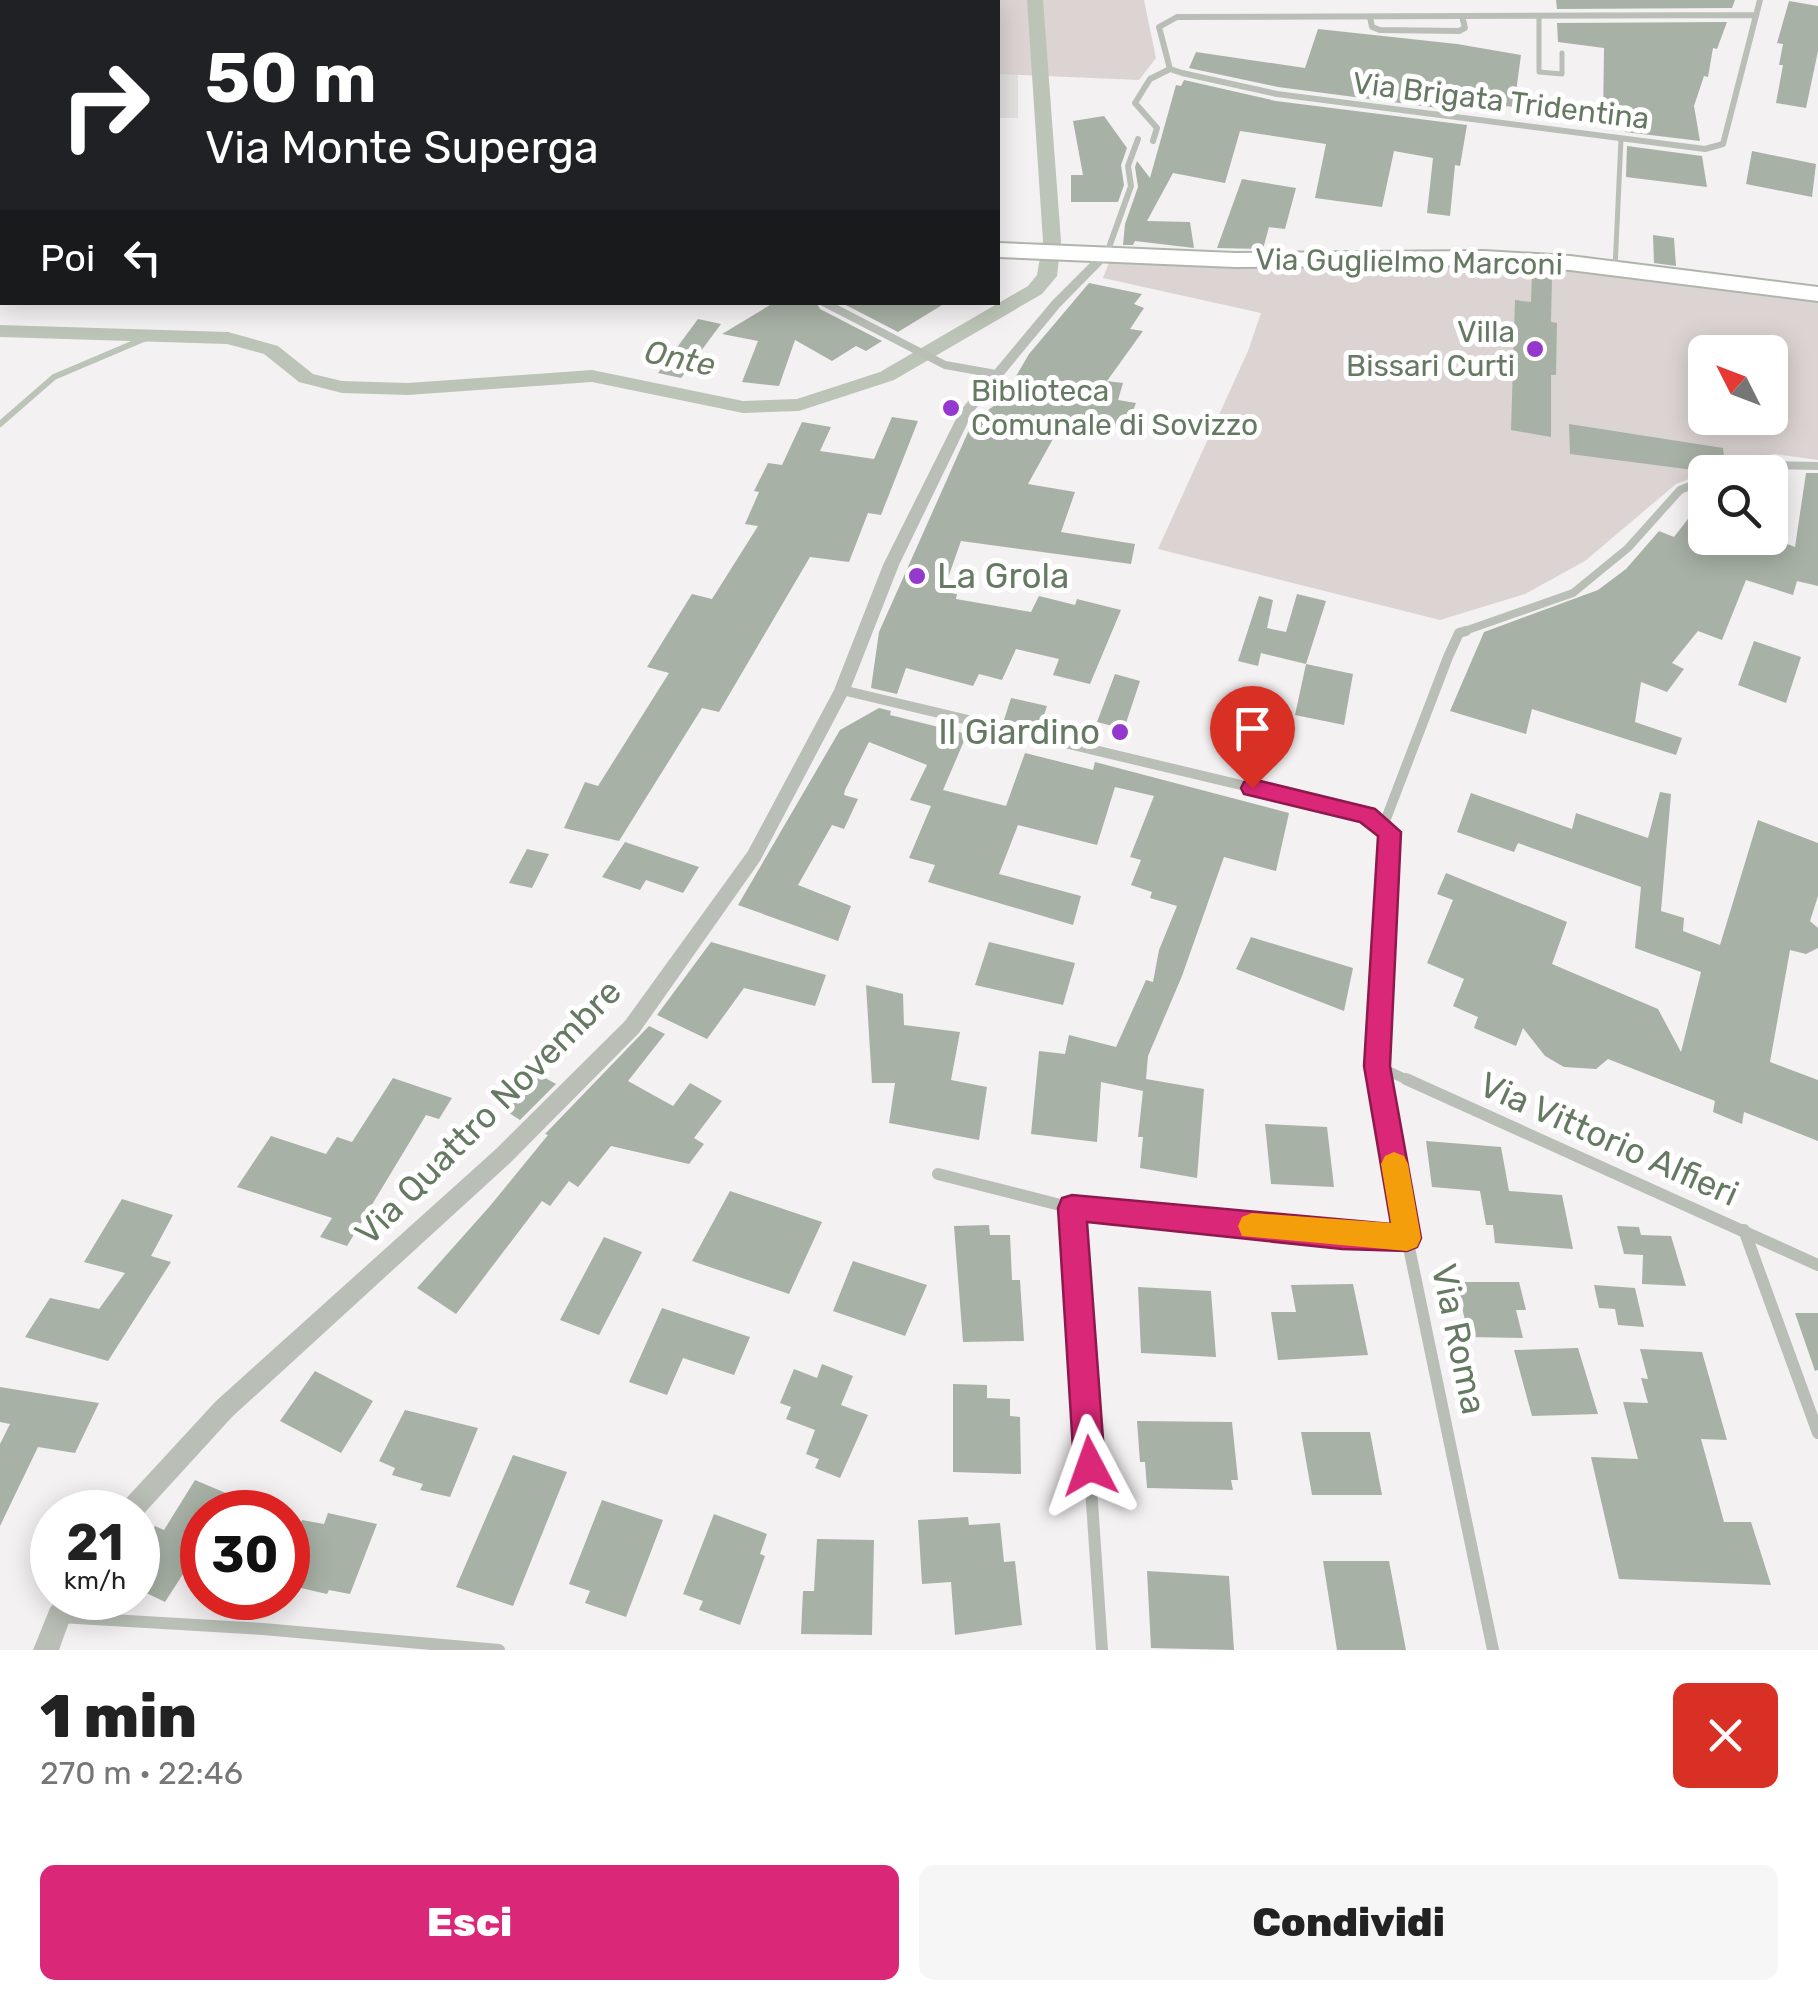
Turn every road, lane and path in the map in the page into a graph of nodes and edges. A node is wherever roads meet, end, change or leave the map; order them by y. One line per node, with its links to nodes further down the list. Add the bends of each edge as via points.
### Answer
1 (1760, 0): 2 (street)
2 (1756, 15): 4 (street); 9 (street, Via Brigata Tridentina, via 1724,144 1706,150)
3 (1462, 16): 4 (street); 5 (street); 5 (street, via 1460,30 1380,30)
4 (1539, 16): 6 (lane, via 1540,72 1562,74)
5 (1370, 17): 7 (street, via 1178,18 1161,24)
6 (1562, 53)
7 (1170, 68): 9 (street, Via Brigata Tridentina, via 1277,94); 10 (street, via 1150,79 1135,103 1157,128)
8 (1138, 139): 10 (street); 12 (street, via 1128,166 1131,186)
9 (1621, 139): 13 (street)
10 (1153, 141)
11 (1000, 250): 12 (main road, Via Guglielmo Marconi)
12 (1107, 254): 13 (main road, Via Guglielmo Marconi, via 1484,258); 16 (street, Via Quattro Novembre)
13 (1615, 269): 14 (main road, Via Guglielmo Marconi)
14 (1818, 294)
15 (829, 305): 16 (street, via 946,365)
16 (996, 374): 20 (street, Via Quattro Novembre, via 966,411 943,456)
17 (1788, 465): 18 (street)
18 (1818, 466)
19 (1688, 487): 21 (street, Via Roma, via 1572,593 1459,633 1435,680)
20 (842, 690): 21 (street); 29 (street, Via Quattro Novembre, via 754,856 632,1027 504,1156 224,1410)
21 (1384, 824): 22 (street, Via Roma, via 1392,841)
22 (1377, 1066): 25 (street, Via Vittorio Alfieri); 26 (street, Via Roma)
23 (938, 1174): 24 (street)
24 (1072, 1208): 26 (street); 34 (street)
25 (1744, 1230): 27 (street, Via Vittorio Alfieri); 28 (street)
26 (1407, 1238): 35 (street, Via Roma)
27 (1818, 1265)
28 (1818, 1433)
29 (149, 1490)
30 (160, 1618): 33 (street)
31 (59, 1620): 32 (street)
32 (46, 1650)
33 (499, 1650)
34 (1102, 1650)
35 (1493, 1650)

